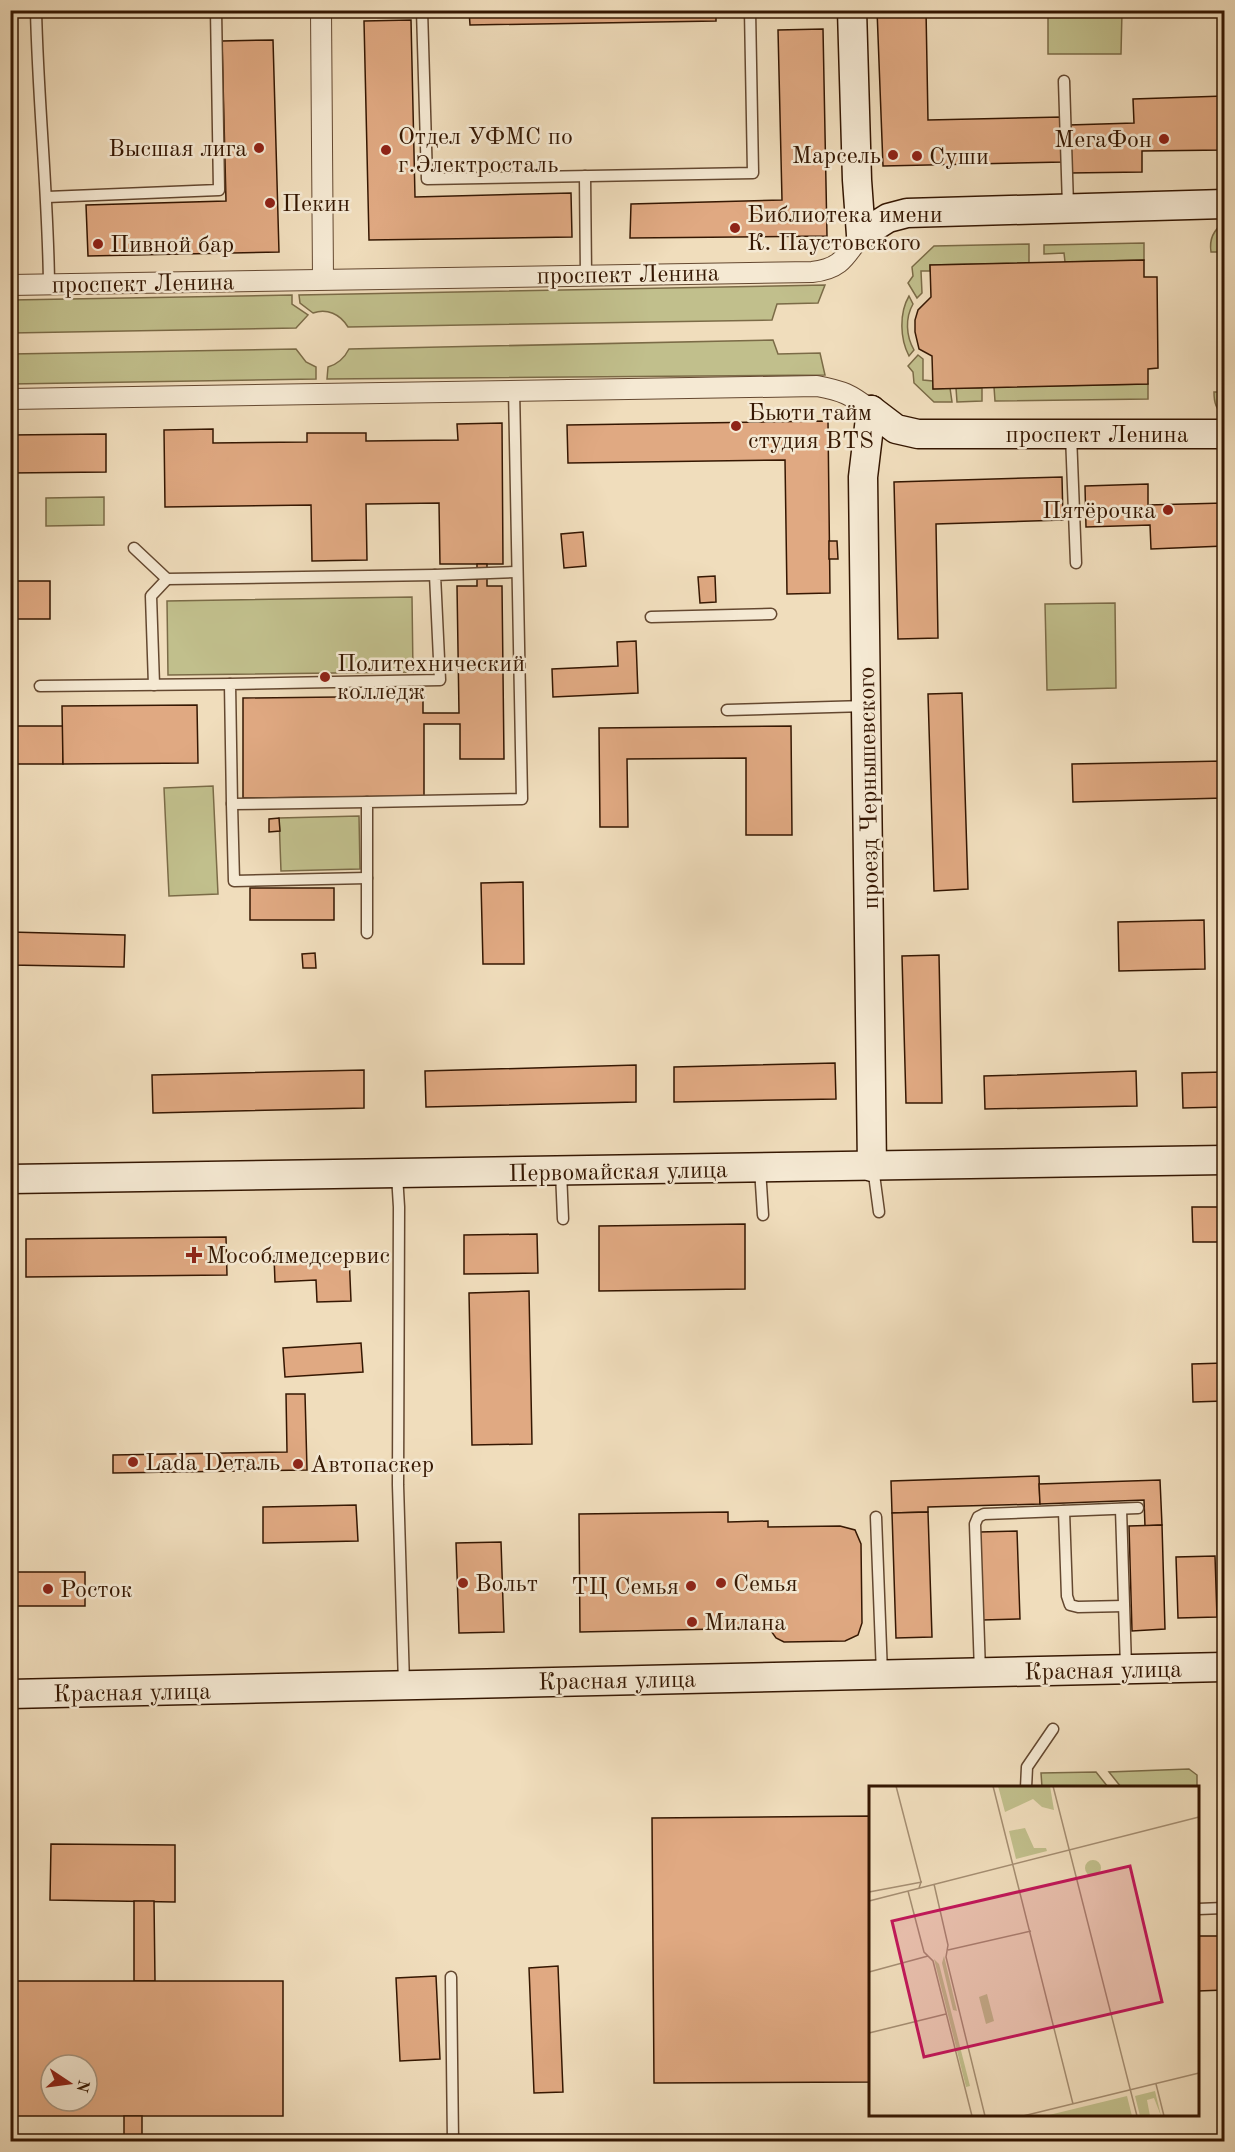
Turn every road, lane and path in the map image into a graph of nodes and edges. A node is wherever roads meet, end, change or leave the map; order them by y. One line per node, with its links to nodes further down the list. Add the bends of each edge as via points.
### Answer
1 (36, 10): 9 (lane)
2 (216, 10): 9 (lane, via 219,190)
3 (321, 10): 14 (street)
4 (422, 10): 8 (lane, via 427,179)
5 (750, 10): 8 (lane, via 753,173)
6 (852, 10): 12 (street)
7 (1064, 81): 11 (lane)
8 (585, 176): 13 (lane)
9 (47, 197): 15 (lane)
10 (1224, 204): 11 (street, проспект Ленина)
11 (1068, 207): 12 (street, проспект Ленина, via 907,213 888,218)
12 (861, 235): 13 (street, проспект Ленина, via 841,262 829,270)
13 (586, 275): 14 (street, проспект Ленина)
14 (323, 279): 15 (street, проспект Ленина)
15 (49, 284): 16 (street, проспект Ленина)
16 (10, 285)
17 (514, 389): 18 (street, проспект Ленина); 19 (street, проспект Ленина, via 817,386 842,390); 24 (lane)
18 (10, 399)
19 (871, 410): 20 (street, проспект Ленина, via 896,429 918,434); 32 (street, проезд Чернышевского, via 862,477)
20 (1071, 434): 21 (street, проспект Ленина); 23 (lane)
21 (1224, 434)
22 (134, 548): 26 (lane)
23 (1076, 564)
24 (517, 572): 25 (lane); 34 (lane, via 522,799)
25 (435, 575): 26 (lane); 29 (lane, via 440,680)
26 (168, 579): 30 (lane, via 151,596)
27 (771, 614): 28 (lane)
28 (651, 617)
29 (230, 684): 30 (lane); 35 (lane)
30 (154, 685): 31 (lane)
31 (40, 686)
32 (867, 706): 33 (lane); 39 (street, проезд Чернышевского)
33 (727, 710)
34 (367, 802): 35 (lane); 36 (lane)
35 (232, 804): 36 (lane, via 234,881)
36 (367, 878): 37 (lane)
37 (367, 933)
38 (1224, 1160): 39 (street, Первомайская улица)
39 (872, 1167): 40 (street, Первомайская улица); 44 (lane)
40 (760, 1169): 41 (street, Первомайская улица); 45 (lane)
41 (561, 1172): 42 (street, Первомайская улица); 46 (lane)
42 (397, 1175): 43 (street, Первомайская улица); 56 (lane, via 398,1485)
43 (10, 1179)
44 (879, 1212)
45 (762, 1215)
46 (563, 1219)
47 (1138, 1508): 48 (lane)
48 (1121, 1509): 49 (lane); 51 (lane)
49 (1064, 1511): 51 (lane, via 1066,1596 1070,1605); 54 (lane, via 978,1517 975,1524)
50 (876, 1517): 55 (lane)
51 (1124, 1606): 53 (lane)
52 (1224, 1667): 53 (street, Красная улица)
53 (1126, 1669): 54 (street, Красная улица)
54 (980, 1672): 55 (street, Красная улица)
55 (882, 1674): 56 (street, Красная улица)
56 (404, 1685): 57 (street, Красная улица)
57 (10, 1694)
58 (1053, 1729): 59 (lane, via 1026,1767)
59 (1026, 1786)
60 (1224, 1908): 61 (lane)
61 (1199, 1909)
62 (451, 1977): 63 (lane)
63 (453, 2142)

